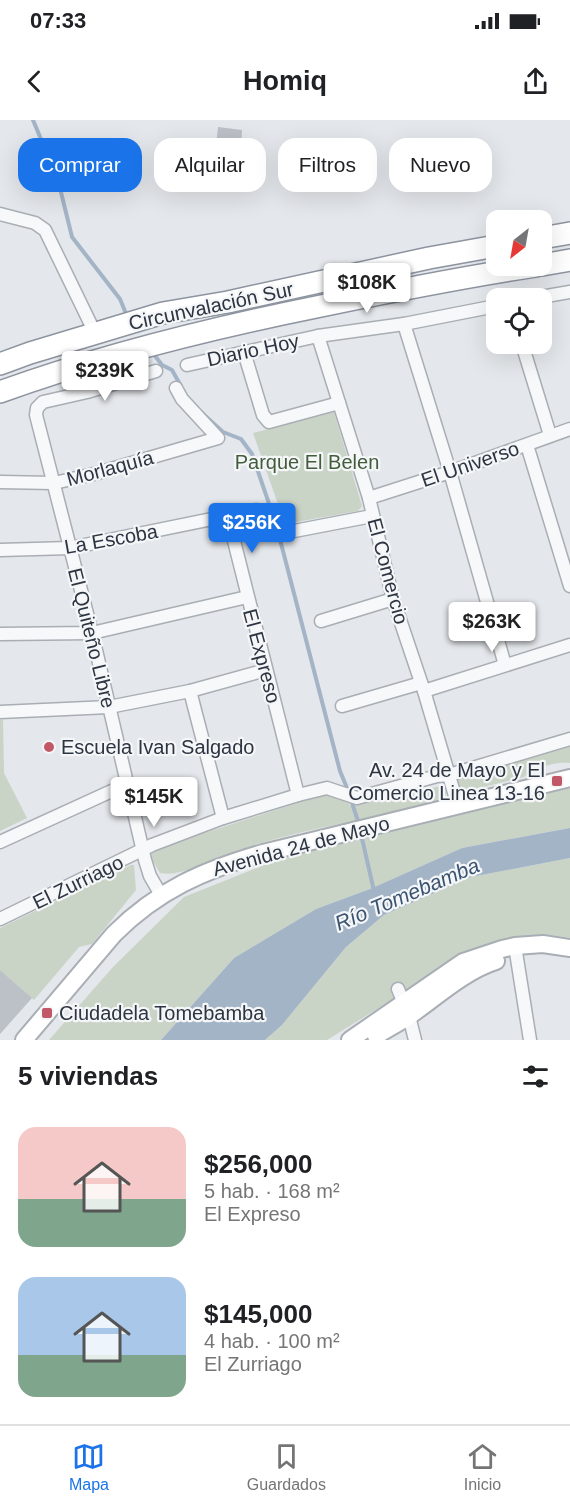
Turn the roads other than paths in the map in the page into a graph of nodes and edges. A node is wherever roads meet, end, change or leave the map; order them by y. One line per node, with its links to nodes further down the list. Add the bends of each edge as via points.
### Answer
1 (0, 213): 12 (street, via 35,223 45,230)
2 (570, 233): 3 (highway)
3 (552, 236)
4 (486, 248): 12 (highway, Circunvalación Sur, via 164,313)
5 (570, 260): 6 (highway)
6 (552, 263)
7 (486, 274): 19 (highway, Circunvalación Sur, via 213,328)
8 (570, 292): 9 (street)
9 (552, 295)
10 (486, 308): 11 (street, Diario Hoy)
11 (404, 324): 13 (street, Diario Hoy); 27 (street)
12 (95, 333): 16 (highway, Circunvalación Sur)
13 (318, 336): 14 (street, Diario Hoy); 23 (street, El Comercio)
14 (244, 352): 17 (street, Diario Hoy); 23 (street, via 262,416 269,422)
15 (525, 354): 25 (street)
16 (0, 364)
17 (187, 365)
18 (156, 371): 22 (street)
19 (38, 378): 21 (highway, Circunvalación Sur); 22 (street)
20 (176, 388): 29 (street, Morlaquía, via 218,438)
21 (0, 392)
22 (44, 402): 29 (street, El Quiteño Libre, via 36,415)
23 (339, 403): 30 (street, El Comercio)
24 (570, 429): 25 (street, El Universo)
25 (550, 435): 26 (street, El Universo)
26 (527, 445): 27 (street, El Universo); 37 (street)
27 (450, 472): 30 (street, El Universo); 44 (street)
28 (0, 482): 29 (street, Morlaquía)
29 (54, 483): 35 (street, El Quiteño Libre)
30 (369, 498): 32 (street, El Comercio)
31 (256, 510): 33 (street, La Escoba)
32 (372, 516): 34 (street); 39 (street, El Comercio)
33 (228, 517): 35 (street, La Escoba); 38 (street, El Expreso)
34 (289, 532)
35 (70, 548): 36 (street, La Escoba); 41 (street, El Quiteño Libre)
36 (0, 550)
37 (570, 586)
38 (247, 597): 41 (street); 45 (street, El Expreso)
39 (393, 599): 40 (street); 46 (street, El Comercio)
40 (321, 621)
41 (92, 633): 42 (street); 49 (street, El Quiteño Libre)
42 (0, 634)
43 (570, 645): 44 (street)
44 (505, 665): 46 (street)
45 (266, 670): 47 (street); 55 (street, El Expreso)
46 (423, 687): 48 (street); 52 (street, El Comercio)
47 (190, 691): 49 (street); 57 (street)
48 (342, 706)
49 (109, 707): 50 (street); 54 (street, El Quiteño Libre)
50 (0, 712)
51 (570, 740): 52 (street)
52 (448, 776): 55 (street, El Zurriago, via 357,798 327,788); 56 (street, El Comercio)
53 (570, 778): 56 (main road, Avenida 24 de Mayo)
54 (127, 784): 58 (street); 59 (street, El Quiteño Libre)
55 (298, 795): 57 (street, El Zurriago)
56 (458, 806): 60 (main road, Avenida 24 de Mayo, via 263,853 214,868)
57 (224, 818): 59 (street, El Zurriago)
58 (0, 842)
59 (142, 850): 60 (street, El Quiteño Libre); 61 (street, El Zurriago)
60 (161, 895): 66 (main road, Avenida 24 de Mayo, via 114,934)
61 (0, 919)
62 (570, 948): 63 (main road, via 543,944)
63 (516, 952): 64 (main road); 65 (main road); 70 (street)
64 (570, 958)
65 (404, 1003): 67 (main road); 68 (main road); 69 (street)
66 (24, 1040)
67 (350, 1040)
68 (370, 1040)
69 (415, 1040)
70 (530, 1040)

